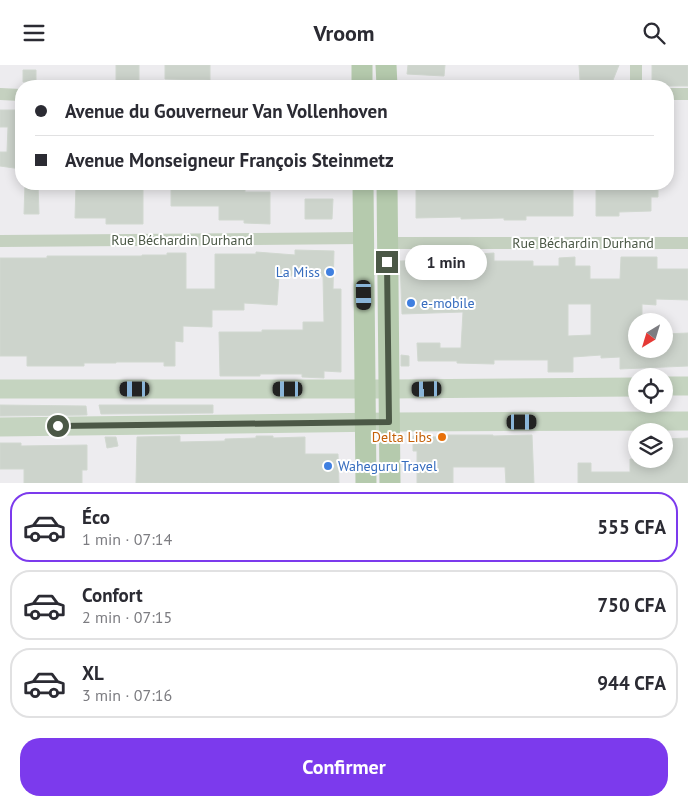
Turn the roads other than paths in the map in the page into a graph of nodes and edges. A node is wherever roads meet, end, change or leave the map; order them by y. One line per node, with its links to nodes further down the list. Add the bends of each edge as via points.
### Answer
1 (362, 65): 4 (main road)
2 (386, 65): 5 (main road)
3 (636, 65): 6 (street)
4 (362, 80)
5 (387, 80)
6 (636, 80)
7 (0, 94): 10 (street)
8 (674, 94): 9 (street)
9 (688, 94)
10 (15, 95)
11 (364, 190): 13 (main road)
12 (387, 190): 15 (main road)
13 (364, 239): 14 (street, Rue Béchardin Durhand); 21 (main road)
14 (0, 241)
15 (387, 243): 16 (street, Rue Béchardin Durhand); 22 (main road)
16 (688, 243)
17 (673, 386): 18 (main road)
18 (688, 386)
19 (628, 387): 22 (main road)
20 (0, 389): 21 (main road)
21 (366, 389): 22 (main road); 25 (main road)
22 (389, 389): 24 (main road)
23 (688, 421): 24 (main road)
24 (389, 422): 25 (main road); 28 (main road)
25 (366, 423): 26 (main road); 27 (main road)
26 (0, 427)
27 (366, 483)
28 (390, 483)

